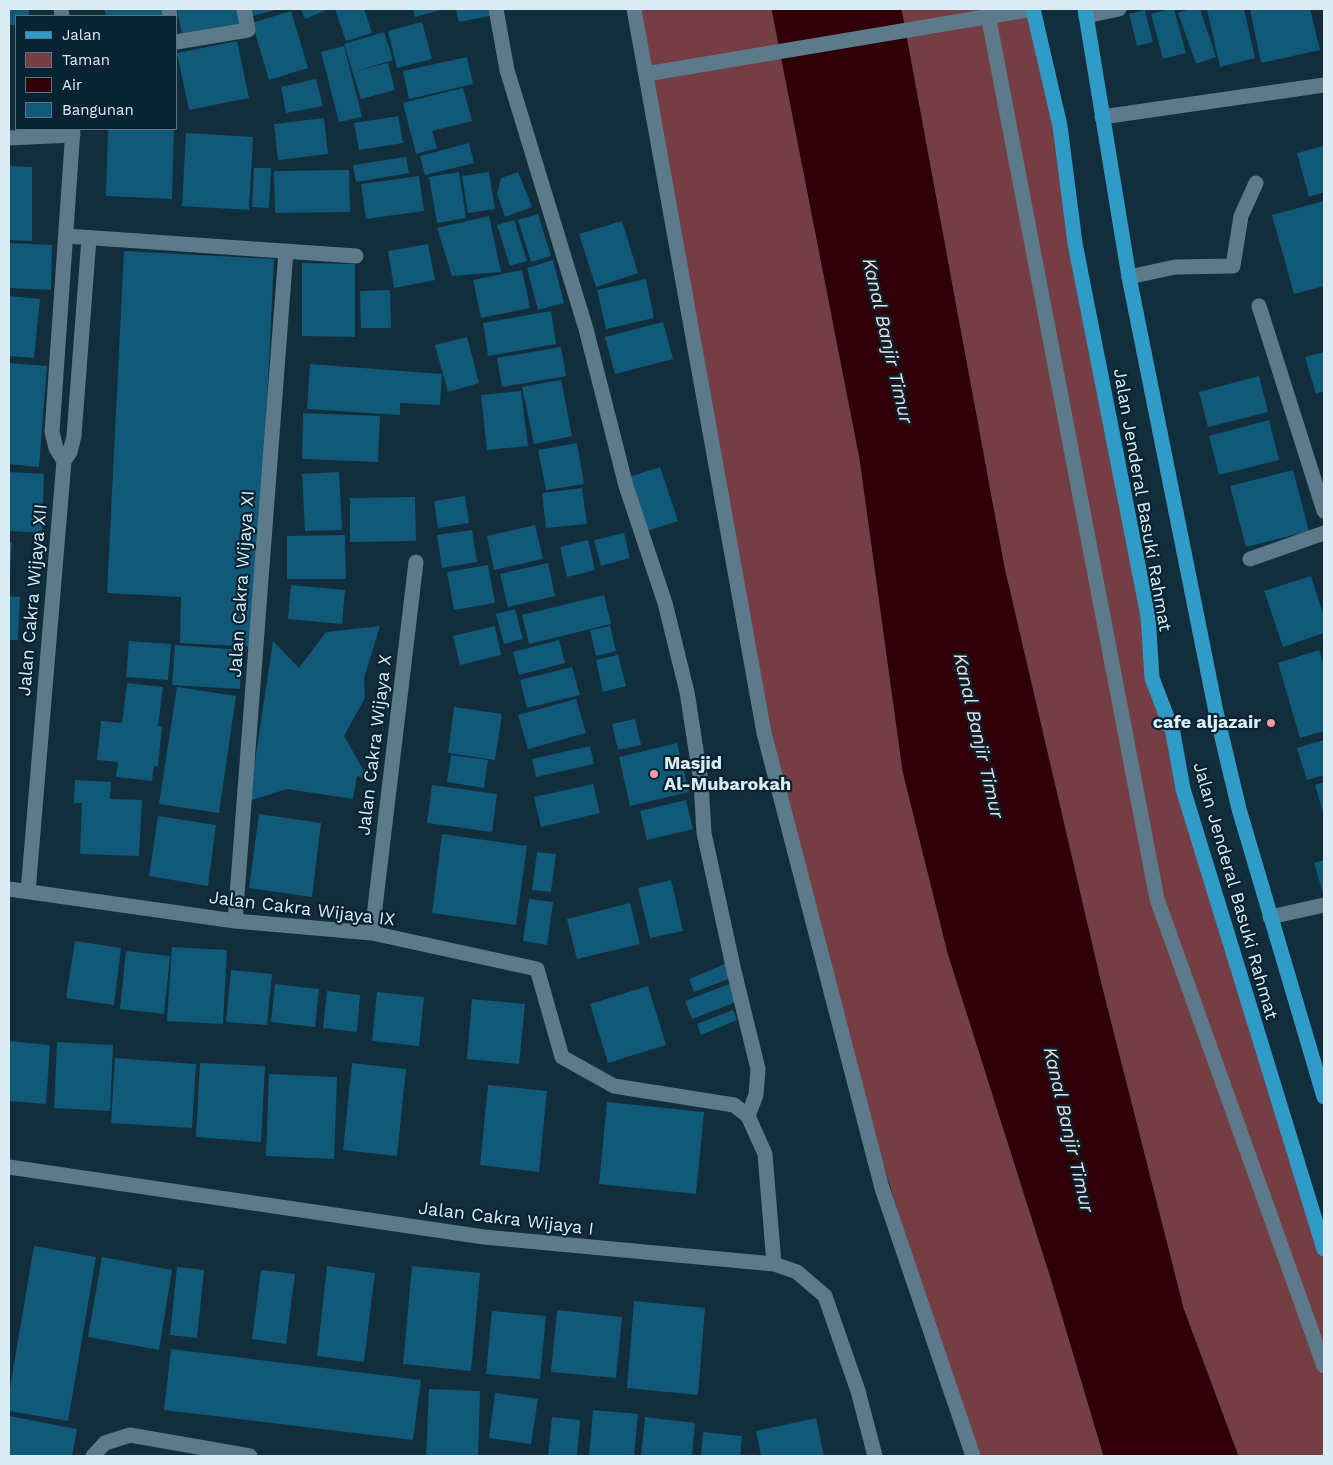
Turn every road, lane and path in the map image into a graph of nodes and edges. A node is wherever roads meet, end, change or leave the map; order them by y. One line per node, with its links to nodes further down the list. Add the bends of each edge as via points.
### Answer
1 (244, 9): 8 (street, via 248,30)
2 (496, 9): 33 (street, via 507,70 586,328 626,486 664,603 687,692 701,782 704,833 758,1069 756,1095)
3 (634, 9): 9 (street)
4 (1033, 9): 7 (street); 35 (main road, Jalan Jenderal Basuki Rahmat, via 1060,126 1075,243 1148,616 1152,678 1173,733 1183,789)
5 (1119, 9): 6 (street)
6 (1086, 12): 11 (main road, Jalan Jenderal Basuki Rahmat)
7 (988, 13): 9 (street); 37 (street, via 1157,899)
8 (178, 42)
9 (646, 74): 41 (street, via 764,733 882,1188)
10 (1324, 85): 11 (street)
11 (1102, 117): 19 (main road, Jalan Jenderal Basuki Rahmat)
12 (74, 132): 13 (street); 15 (street, Jalan Cakra Wijaya XII)
13 (9, 138)
14 (1256, 182): 19 (street, via 1241,216 1233,266 1175,267)
15 (66, 236): 16 (street); 21 (street, Jalan Cakra Wijaya XII, via 52,432)
16 (89, 238): 17 (street); 21 (street, Jalan Cakra Wijaya XII, via 74,436)
17 (286, 250): 18 (street); 30 (street, Jalan Cakra Wijaya XI)
18 (356, 256)
19 (1129, 277): 29 (main road, Jalan Jenderal Basuki Rahmat, via 1216,712)
20 (1259, 306): 22 (street)
21 (64, 461): 27 (street, Jalan Cakra Wijaya XII)
22 (1324, 511)
23 (1324, 533): 24 (street)
24 (1250, 559)
25 (416, 562): 31 (street, Jalan Cakra Wijaya X)
26 (9, 889): 27 (street, Jalan Cakra Wijaya IX)
27 (28, 892): 30 (street, Jalan Cakra Wijaya IX)
28 (1324, 905): 29 (street)
29 (1270, 917): 32 (main road, Jalan Jenderal Basuki Rahmat)
30 (235, 920): 31 (street, Jalan Cakra Wijaya IX)
31 (372, 932): 33 (street, Jalan Cakra Wijaya IX, via 537,969 562,1057 614,1086 734,1105)
32 (1324, 1097)
33 (748, 1116): 36 (street, via 764,1154)
34 (9, 1167): 36 (street, Jalan Cakra Wijaya I, via 484,1237)
35 (1324, 1249)
36 (774, 1264): 40 (street, Jalan Cakra Wijaya I, via 797,1272 825,1296 858,1391)
37 (1324, 1366)
38 (93, 1456): 39 (street, via 105,1443 130,1435)
39 (250, 1456)
40 (875, 1456)
41 (973, 1456)

